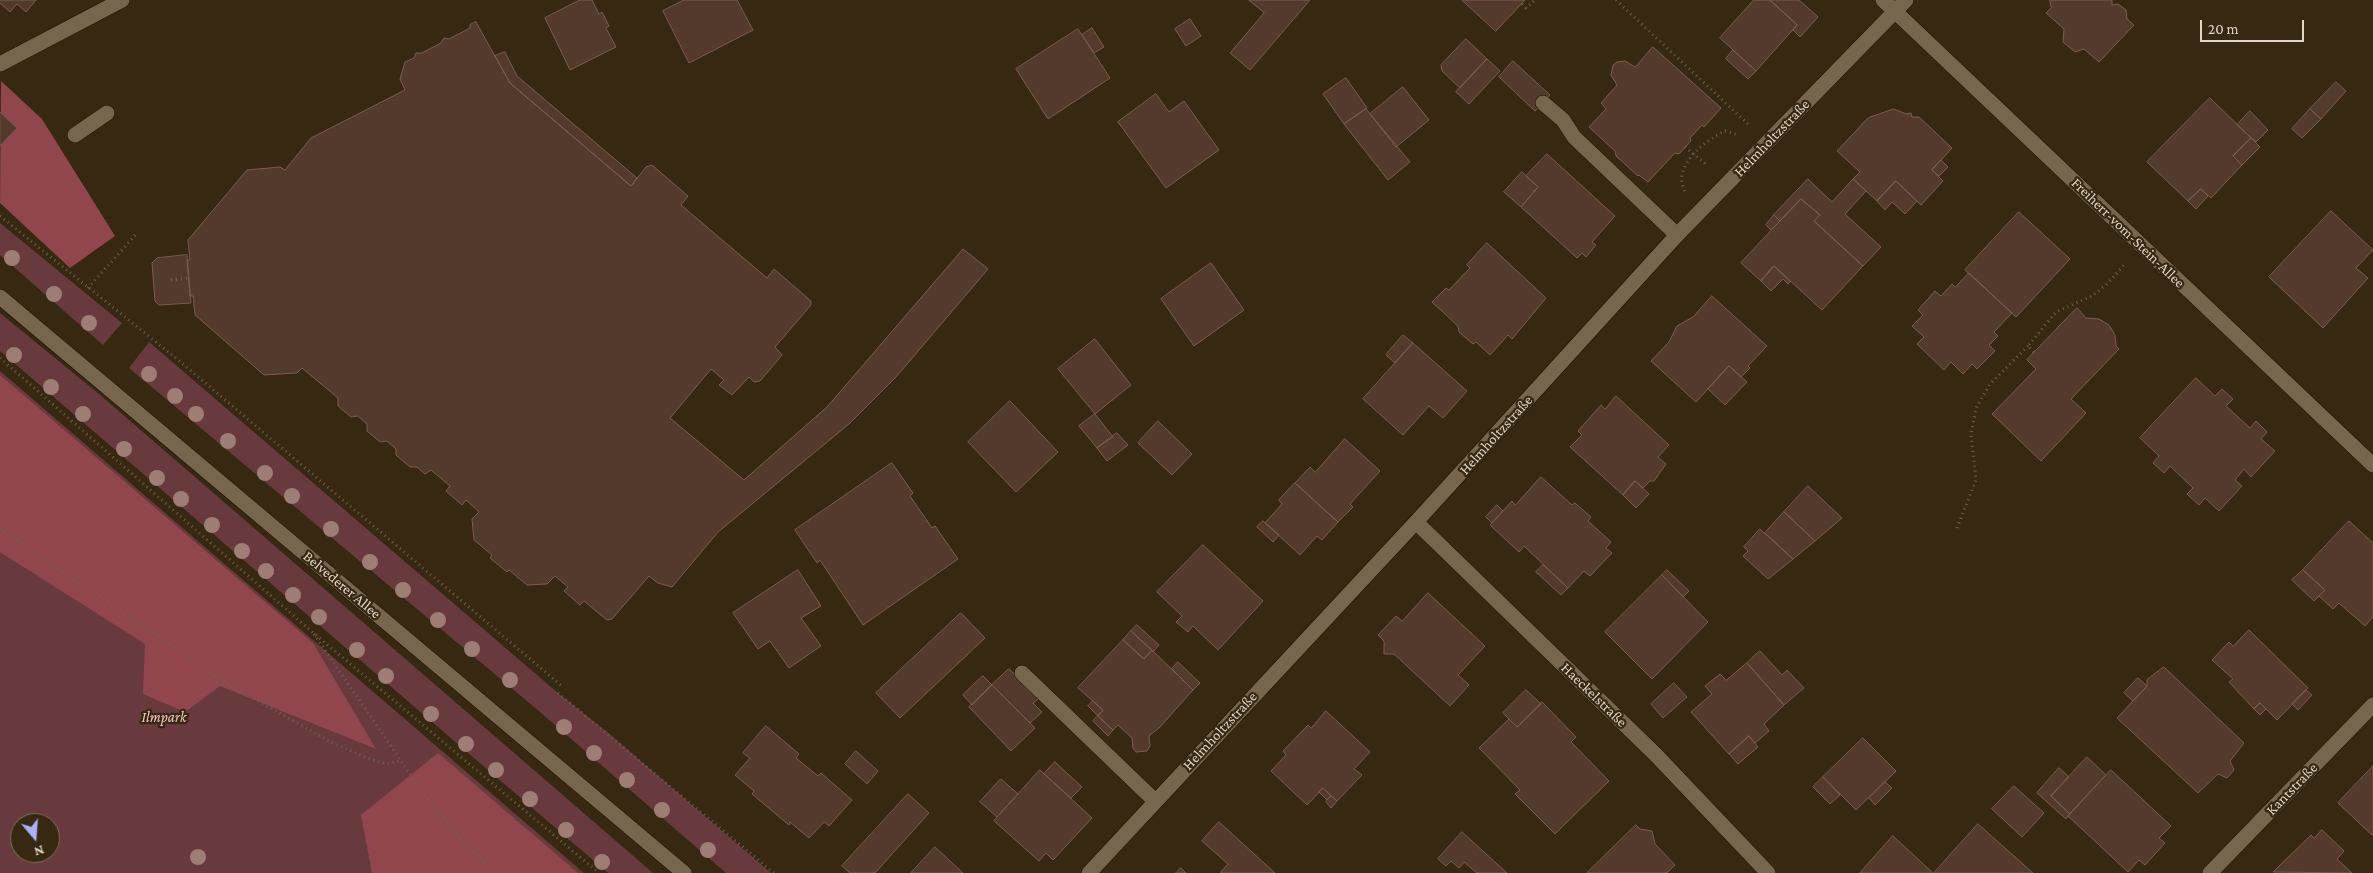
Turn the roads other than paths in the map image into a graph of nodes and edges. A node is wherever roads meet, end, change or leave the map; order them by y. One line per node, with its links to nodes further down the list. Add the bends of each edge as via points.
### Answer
1 (122, 0): 5 (street)
2 (1883, 0): 4 (street, Freiherr-vom-Stein-Allee)
3 (1906, 0): 4 (street, Helmholtzstraße)
4 (1895, 11): 9 (street, Helmholtzstraße); 11 (street, Freiherr-vom-Stein-Allee)
5 (0, 64)
6 (1543, 103): 9 (street)
7 (107, 113): 8 (street)
8 (75, 135)
9 (1677, 235): 12 (street, Helmholtzstraße)
10 (0, 297): 16 (street, Belvederer Allee)
11 (2373, 465)
12 (1416, 522): 15 (street, Helmholtzstraße); 18 (street, Haeckelstraße, via 1656,755)
13 (1022, 673): 15 (street)
14 (2373, 705): 19 (street, Kantstraße)
15 (1155, 801): 17 (street, Helmholtzstraße)
16 (684, 873)
17 (1089, 873)
18 (1768, 873)
19 (2210, 873)

